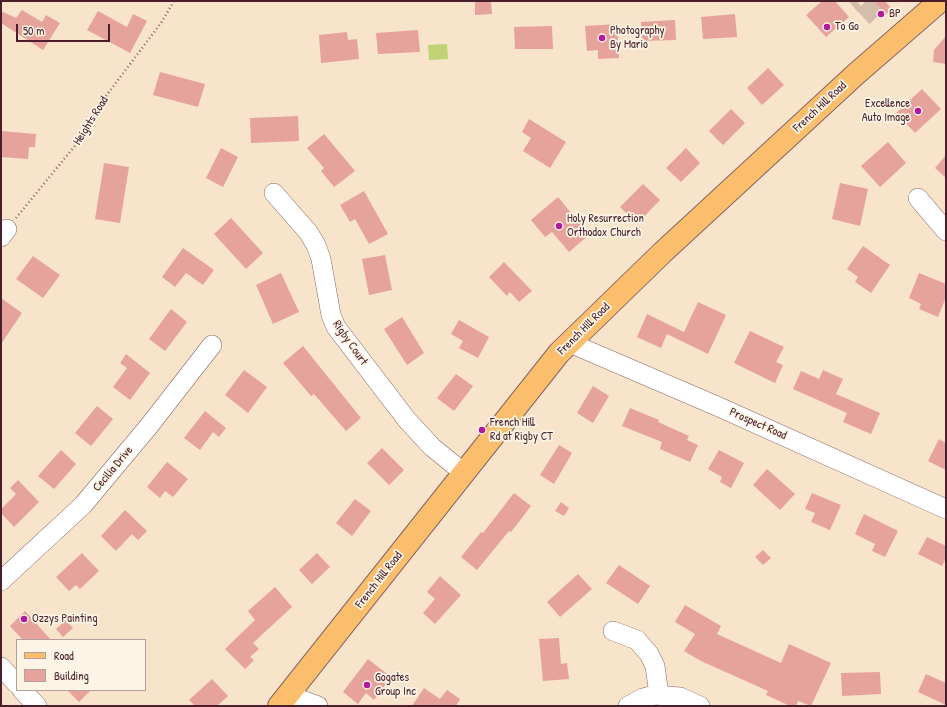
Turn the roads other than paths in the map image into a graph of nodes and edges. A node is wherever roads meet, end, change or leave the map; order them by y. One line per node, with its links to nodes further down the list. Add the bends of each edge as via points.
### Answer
1 (940, 1): 5 (main road, French Hill Road, via 856,74 674,241)
2 (274, 193): 7 (street, Rigby Court, via 316,245 331,315 336,327 407,420 432,447)
3 (918, 198): 4 (street)
4 (946, 231)
5 (570, 343): 7 (main road, French Hill Road); 8 (street, Prospect Road)
6 (212, 345): 9 (street, Cecilia Drive, via 149,426 83,504)
7 (464, 473): 15 (main road, French Hill Road)
8 (946, 509)
9 (1, 581)
10 (613, 631): 14 (street, via 637,640 649,654 655,666)
11 (1, 667): 12 (street)
12 (16, 683)
13 (23, 691): 16 (street)
14 (659, 695): 18 (street, via 643,698); 19 (street, via 680,697)
15 (284, 700): 17 (street)
16 (36, 706)
17 (318, 706)
18 (628, 706)
19 (700, 706)

